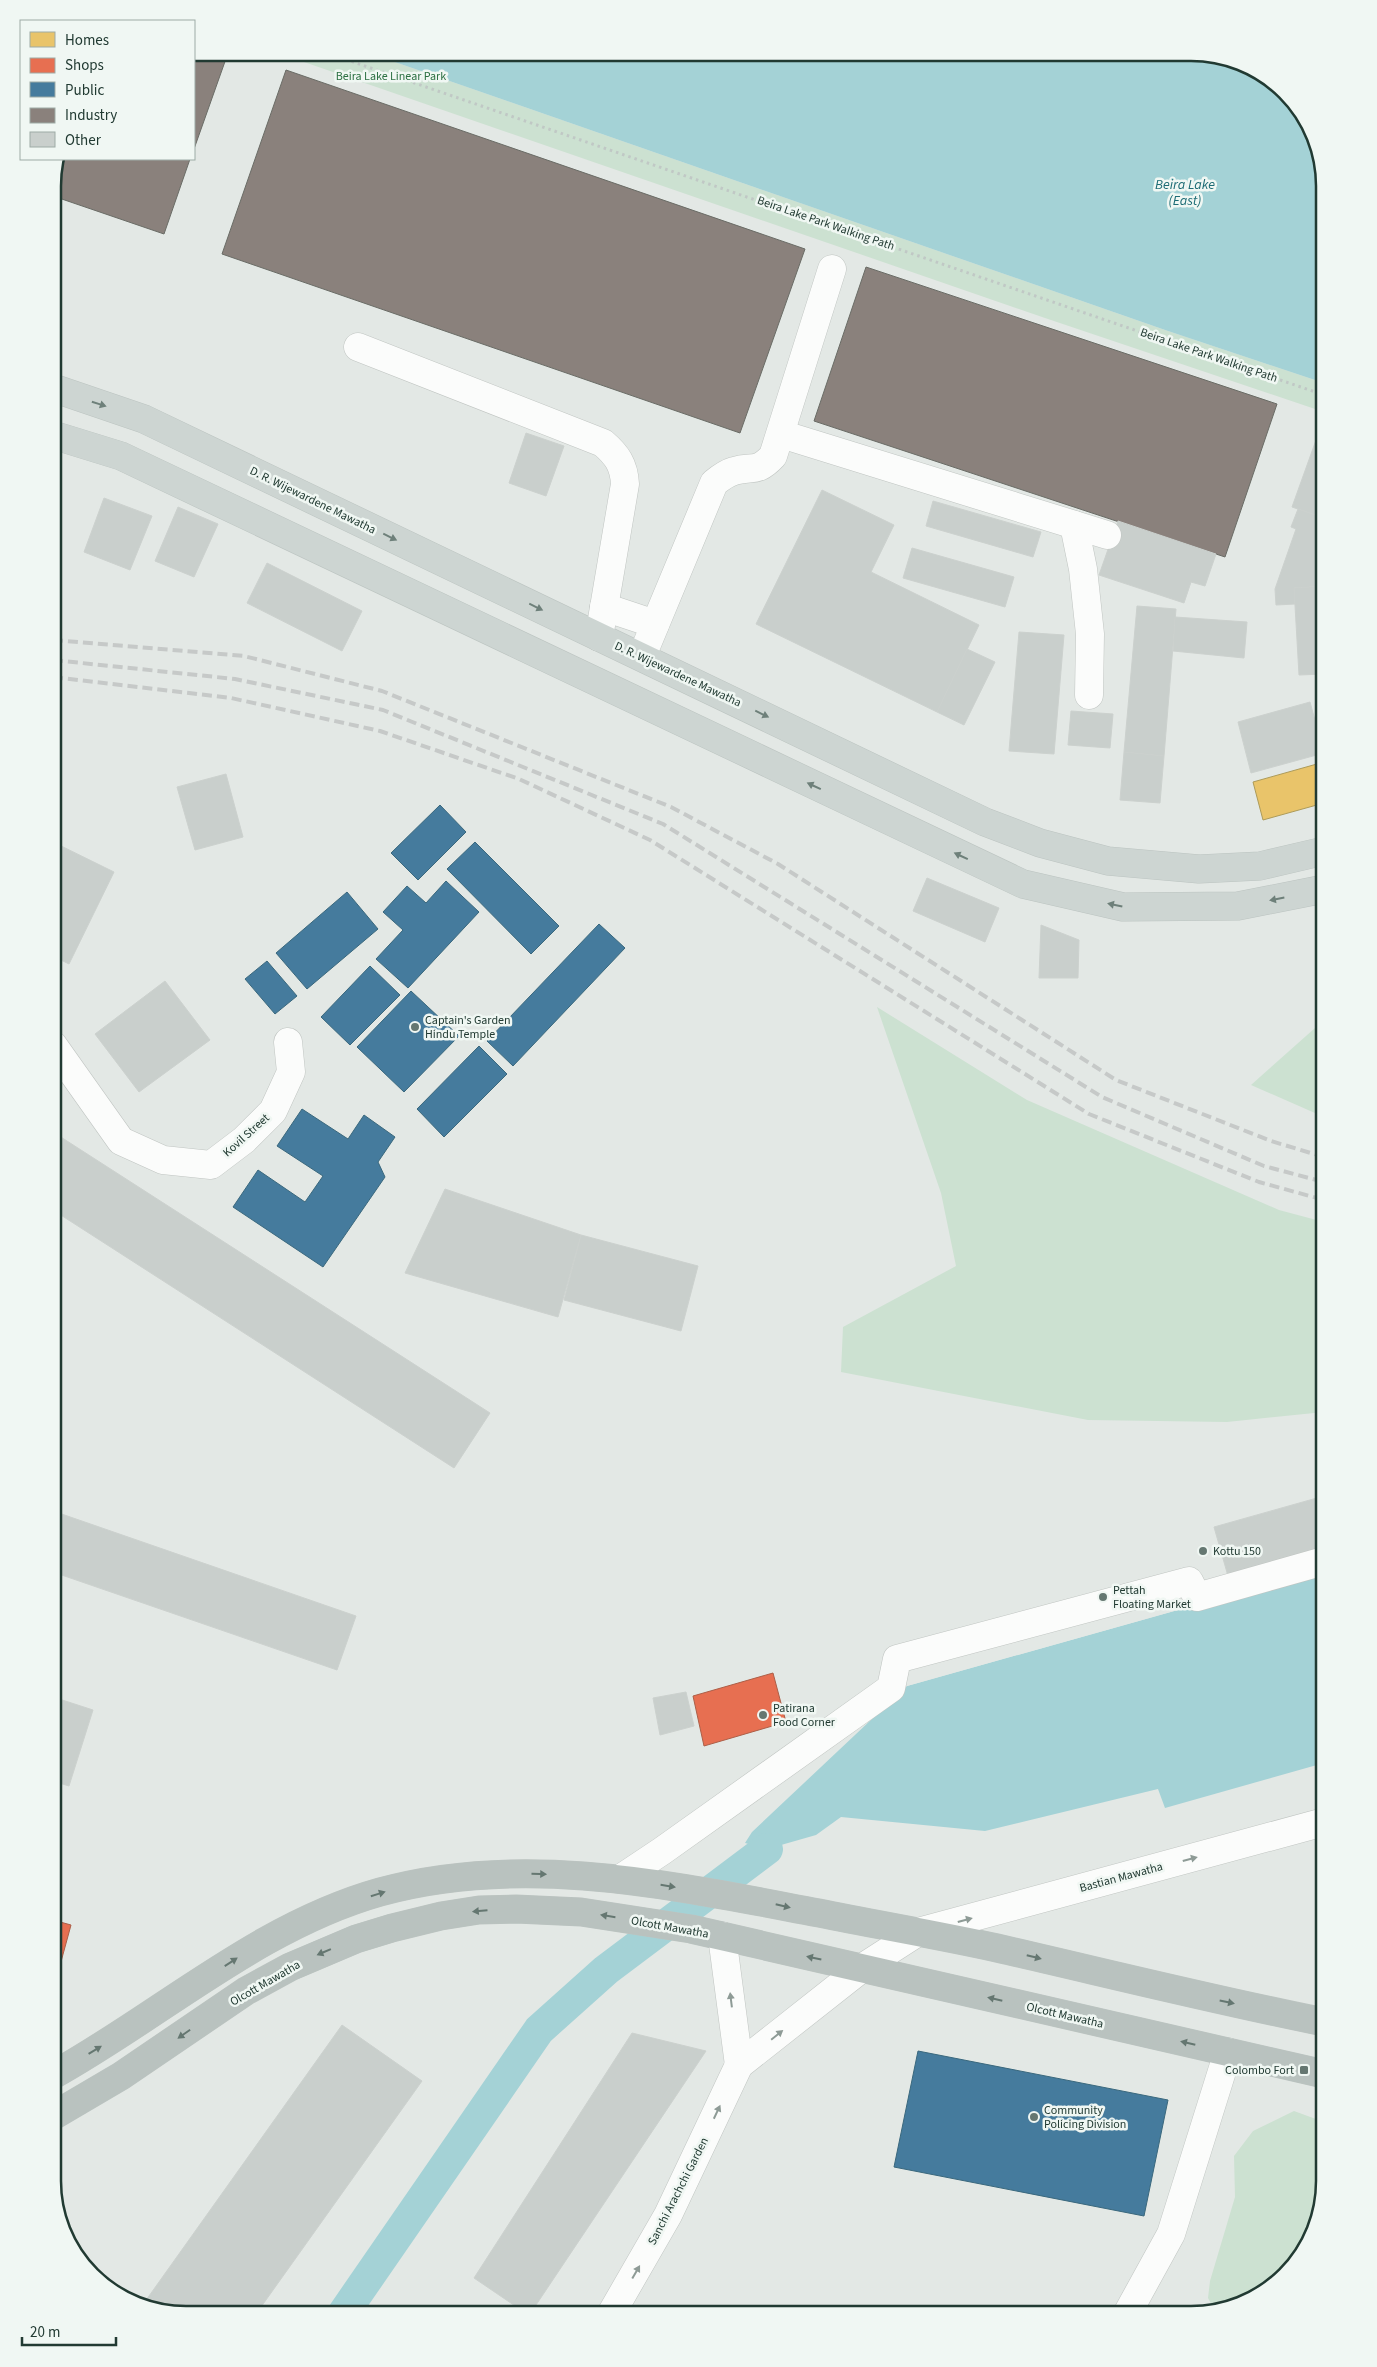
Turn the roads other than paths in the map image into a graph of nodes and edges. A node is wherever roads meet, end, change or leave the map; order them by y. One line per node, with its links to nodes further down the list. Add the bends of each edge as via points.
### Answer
1 (832, 269): 4 (street)
2 (358, 346): 8 (street, via 603,443 616,454 624,469 626,484)
3 (62, 391): 10 (main road, D. R. Wijewardene Mawatha, one-way to 10, via 144,419)
4 (781, 434): 6 (street); 9 (street, via 774,456 765,465 735,470 714,484)
5 (62, 438): 14 (main road, one-way to 5, via 1238,906 1123,907 1023,884 122,456)
6 (1074, 525): 7 (street); 12 (street, via 1089,625)
7 (1107, 535)
8 (604, 607): 9 (street); 10 (street)
9 (655, 624): 11 (street)
10 (599, 637): 11 (main road, D. R. Wijewardene Mawatha)
11 (642, 656): 13 (main road, D. R. Wijewardene Mawatha, one-way to 13, via 985,822 1040,843 1108,861 1199,869 1260,866)
12 (1089, 695)
13 (1316, 852)
14 (1316, 891)
15 (288, 1042): 16 (street, Kovil Street, via 291,1072 273,1111 244,1140 211,1165 163,1160 121,1141)
16 (62, 1057)
17 (1316, 1562): 19 (street, via 1197,1598 1189,1580 897,1660 891,1688)
18 (1316, 1824): 20 (street, Bastian Mawatha, one-way to 18)
19 (620, 1879): 20 (highway, one-way to 20, via 735,1896); 26 (highway, one-way to 19, via 237,1958 307,1920 371,1895 448,1878 487,1874)
20 (918, 1932): 22 (street, Sanchi Arachchi Garden); 23 (highway, one-way to 23)
21 (722, 1936): 22 (highway, Olcott Mawatha, one-way to 21); 25 (street, one-way to 21); 28 (highway, Olcott Mawatha, one-way to 28, via 582,1912 516,1909 479,1910 392,1928 329,1949 246,1991 121,2076)
22 (862, 1968): 24 (highway, Olcott Mawatha, one-way to 22); 25 (street, Sanchi Arachchi Garden, one-way to 22)
23 (1316, 2020)
24 (1228, 2052): 27 (highway, Olcott Mawatha); 30 (street, via 1171,2234)
25 (739, 2065): 29 (street, Sanchi Arachchi Garden, one-way to 25, via 668,2215)
26 (61, 2070)
27 (1316, 2072)
28 (61, 2111)
29 (616, 2305)
30 (1131, 2306)

